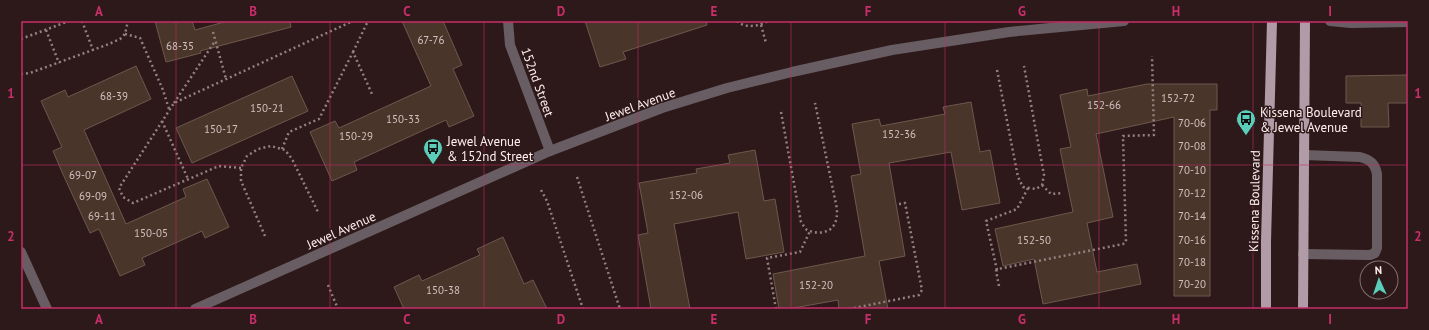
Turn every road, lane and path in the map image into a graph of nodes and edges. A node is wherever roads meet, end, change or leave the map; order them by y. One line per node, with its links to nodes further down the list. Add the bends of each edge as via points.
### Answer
1 (69, 21): 15 (path)
2 (82, 21): 21 (path)
3 (128, 21): 17 (path)
4 (353, 21): 28 (path)
5 (368, 21): 22 (path)
6 (508, 21): 36 (street, 152nd Street, via 510,45)
7 (737, 21): 14 (path, via 745,26)
8 (768, 21): 14 (path)
9 (1124, 21): 36 (street, Jewel Avenue, via 1009,32 892,50 792,72 662,108)
10 (1272, 21): 61 (main road, Kissena Boulevard)
11 (1305, 21): 37 (main road)
12 (1330, 21): 13 (street)
13 (1408, 22)
14 (761, 25): 20 (path)
15 (46, 30): 18 (path); 24 (path)
16 (212, 32): 19 (path)
17 (125, 34): 21 (path, via 120,39); 32 (path, via 140,38)
18 (21, 39)
19 (215, 41): 28 (path); 31 (path)
20 (766, 43)
21 (93, 50): 24 (path)
22 (353, 52): 29 (path); 35 (path, via 319,119 289,132)
23 (1152, 56): 51 (path, via 1154,135 1123,136 1126,242)
24 (59, 63): 27 (path, via 30,74)
25 (1024, 66): 41 (path, via 1044,175)
26 (997, 70): 42 (path, via 1018,177 1024,187)
27 (21, 74)
28 (226, 79): 31 (path)
29 (372, 94)
30 (815, 102): 47 (path, via 837,218 833,227 826,232)
31 (174, 103): 32 (path)
32 (169, 110): 34 (path)
33 (781, 112): 47 (path, via 801,222)
34 (162, 121): 40 (path); 40 (path, via 119,188 123,198 133,203)
35 (282, 149): 38 (path, via 271,146 258,149 247,156); 46 (path, via 292,159)
36 (550, 151): 55 (street, Jewel Avenue)
37 (1304, 155): 50 (main road); 50 (street, via 1360,157 1375,165 1377,248 1375,253 1370,255)
38 (241, 168): 40 (path, via 219,166); 48 (path, via 241,181)
39 (577, 177): 58 (path)
40 (188, 179)
41 (1042, 185): 42 (path, via 1036,189); 44 (path, via 1051,194)
42 (1028, 188): 51 (path, via 1017,208 986,221)
43 (541, 190): 57 (path)
44 (1063, 193)
45 (899, 204): 60 (path, via 905,203 922,290 919,295)
46 (318, 212)
47 (810, 231): 59 (path, via 800,252 767,258)
48 (265, 236)
49 (21, 252): 54 (street)
50 (1303, 254): 62 (main road)
51 (997, 270): 53 (path)
52 (328, 285): 56 (path)
53 (999, 286)
54 (47, 309)
55 (195, 309)
56 (338, 309)
57 (583, 309)
58 (620, 309)
59 (776, 309)
60 (849, 309)
61 (1266, 309)
62 (1302, 309)

